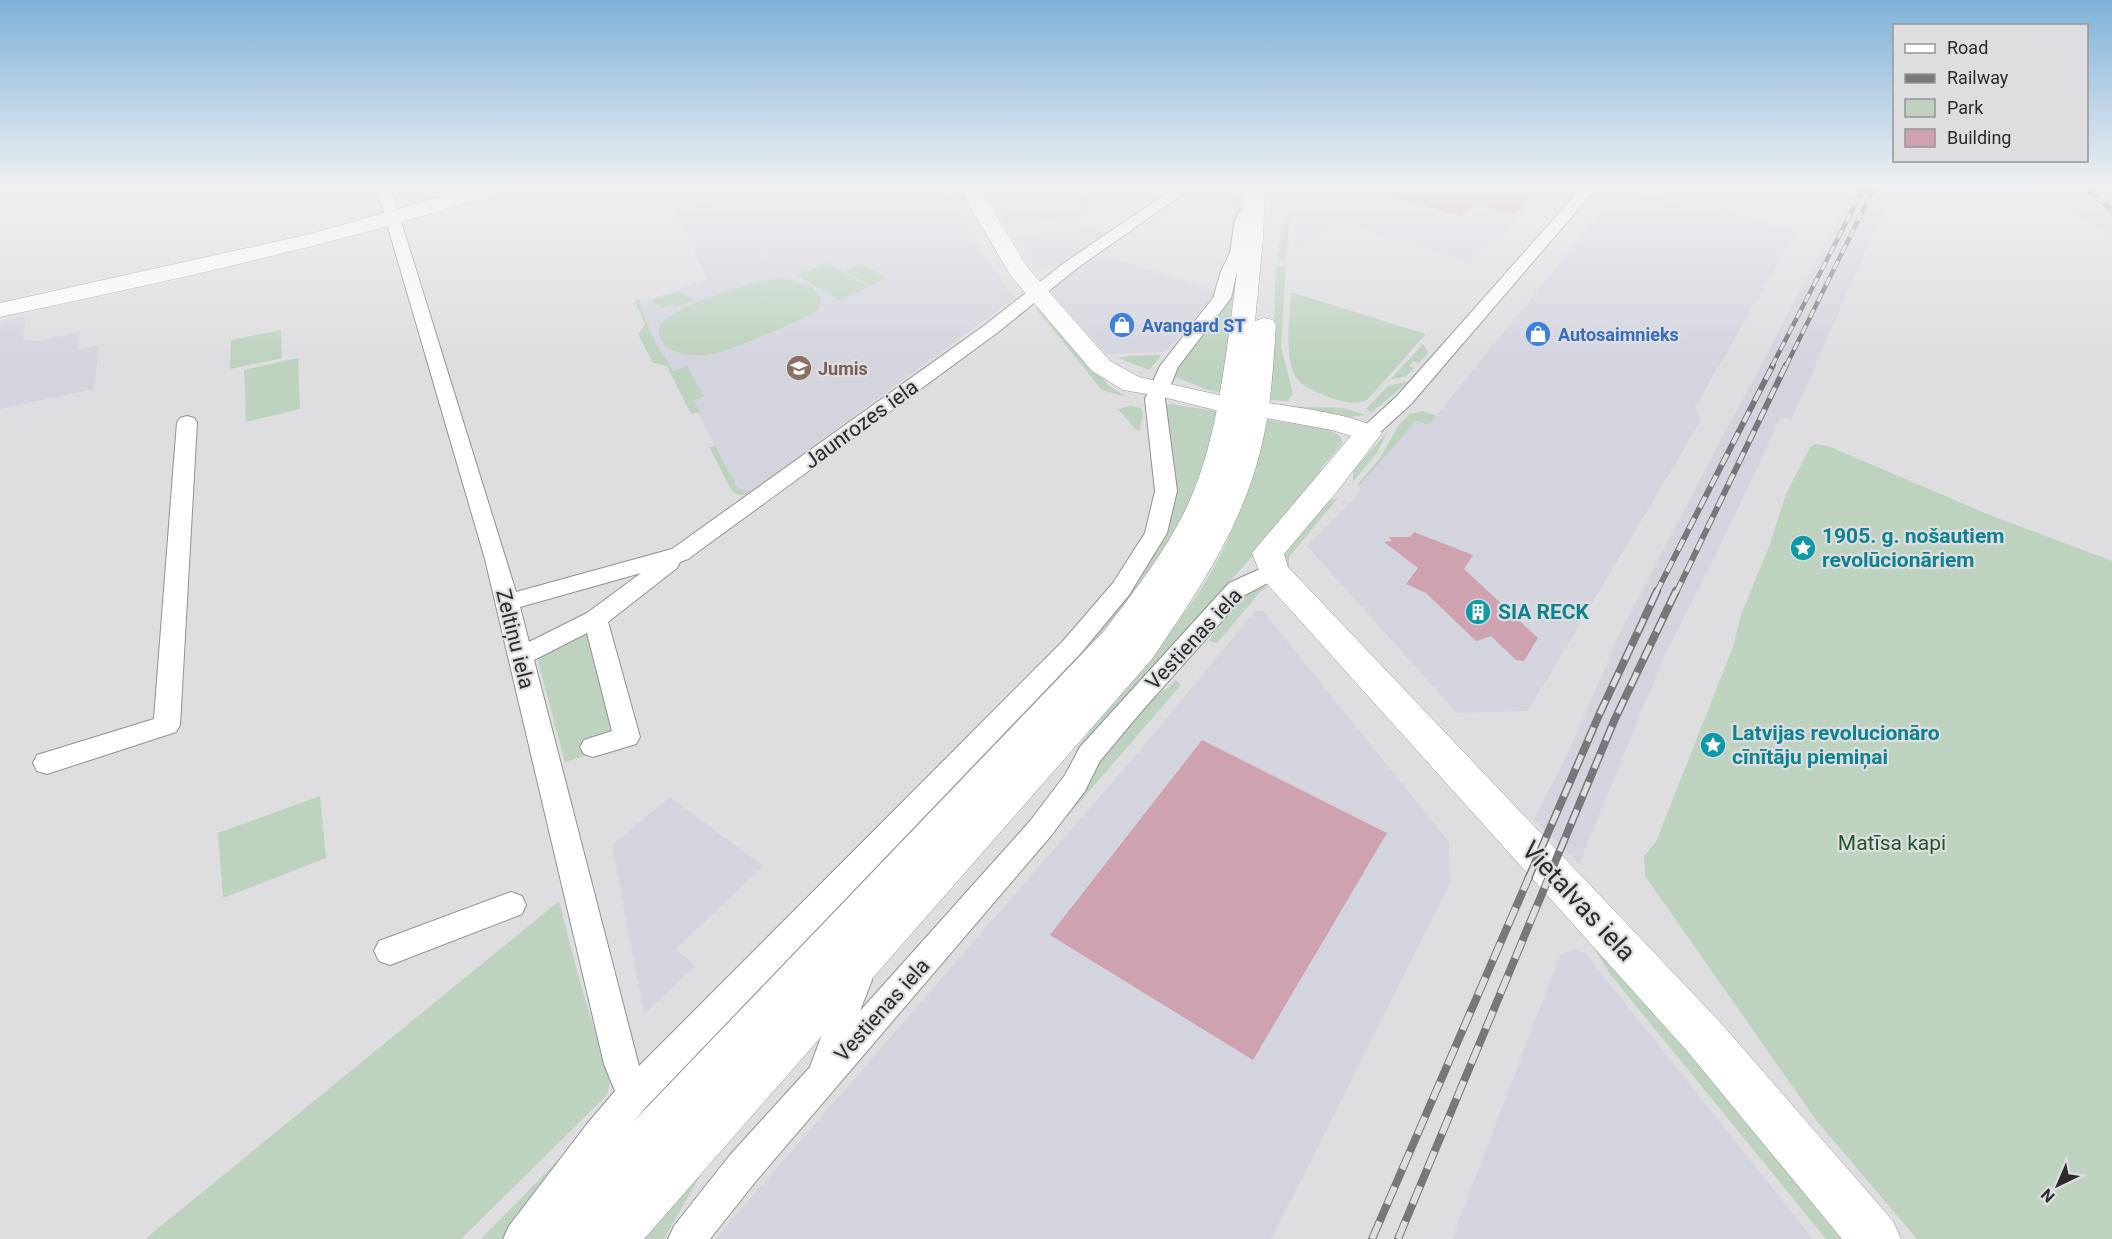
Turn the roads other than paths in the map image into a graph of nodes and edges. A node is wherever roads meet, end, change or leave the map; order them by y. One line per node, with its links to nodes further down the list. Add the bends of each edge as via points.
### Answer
1 (294, 244): 9 (main road)
2 (402, 244): 16 (street, Zeltiņu iela, via 495,554)
3 (1003, 244): 8 (main road)
4 (1102, 244): 8 (street, Jaunrozes iela)
5 (1239, 244): 10 (street, via 1222,298 1170,366)
6 (1254, 244): 11 (main road, via 1250,267)
7 (1540, 244): 13 (street, via 1404,400)
8 (1037, 292): 10 (main road, via 1120,390); 14 (street, Jaunrozes iela)
9 (0, 310)
10 (1158, 393): 25 (street, via 1166,490 1163,510 1156,533 1121,590 1072,647)
11 (1252, 408): 13 (main road, via 1337,423); 22 (main road, Vestienas iela, via 1241,471 1222,518 1146,642); 27 (main road, via 1225,444 1200,509 1171,561 1116,639)
12 (187, 422): 20 (street, via 167,725)
13 (1368, 433): 15 (main road, via 1268,553)
14 (680, 554): 16 (street, Jaunrozes iela); 17 (street)
15 (1273, 571): 24 (street, Vestienas iela, via 1237,589 1132,705 1090,754 1075,783 1046,822); 30 (main road, Vietalvas iela, via 1703,1036)
16 (506, 603): 18 (street, Zeltiņu iela)
17 (595, 619): 18 (street); 19 (street, via 627,737)
18 (519, 657): 25 (street, Zeltiņu iela, via 621,1064)
19 (593, 747)
20 (47, 763)
21 (511, 905): 23 (street)
22 (873, 950): 24 (street, Vestienas iela, via 846,1000 840,1029); 28 (main road, Vestienas iela)
23 (390, 951)
24 (820, 1079): 29 (street, Vestienas iela)
25 (634, 1095): 26 (street)
26 (522, 1239)
27 (556, 1239)
28 (610, 1239)
29 (687, 1239)
30 (1875, 1239)

